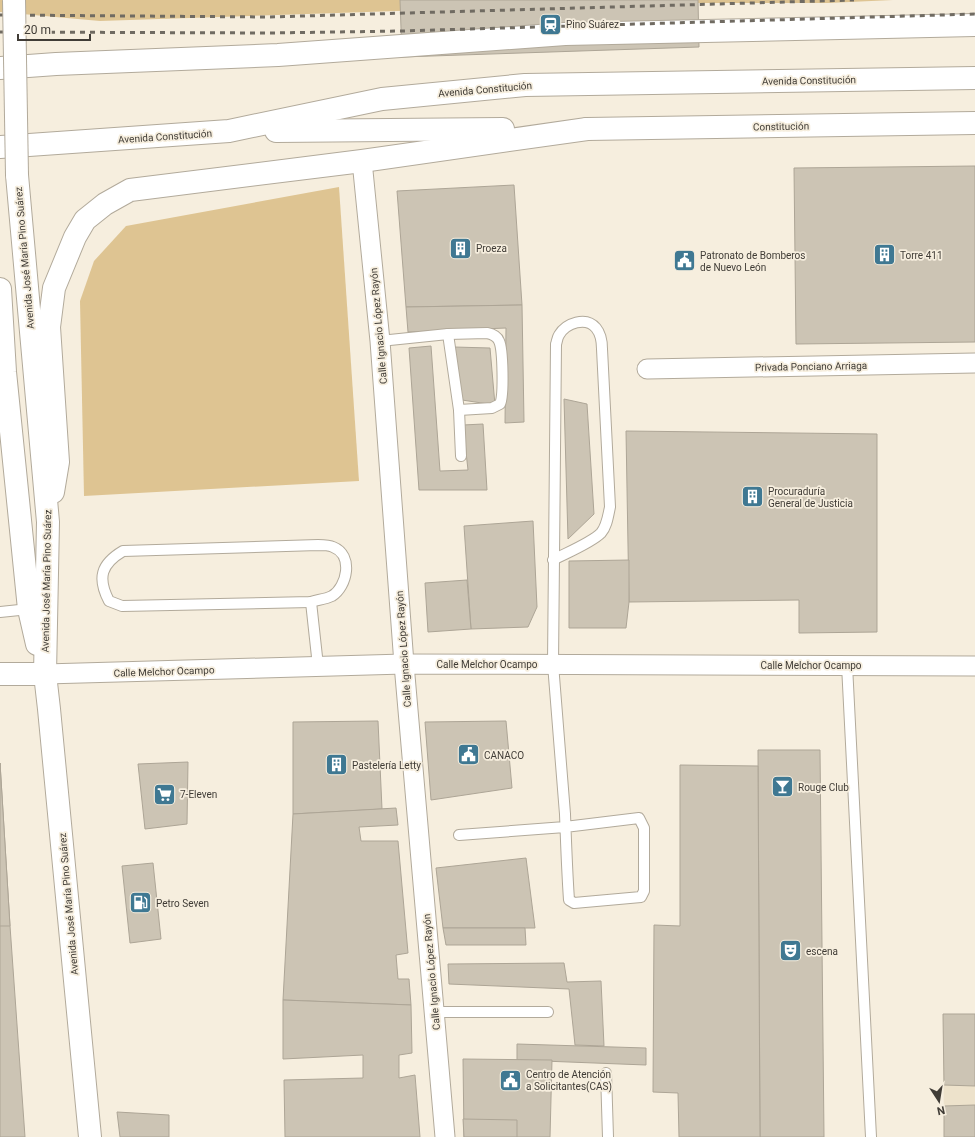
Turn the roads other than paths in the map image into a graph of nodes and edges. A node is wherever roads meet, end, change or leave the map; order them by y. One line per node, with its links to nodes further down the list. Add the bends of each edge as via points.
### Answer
1 (14, 0): 18 (main road, Avenida José María Pino Suárez, bridge, via 17,175)
2 (975, 25): 3 (main road, via 565,34 278,55)
3 (0, 68)
4 (975, 78): 7 (main road, Avenida Constitución, via 525,85 382,99)
5 (975, 123): 6 (main road, Constitución)
6 (587, 129): 7 (main road); 9 (main road)
7 (229, 131): 8 (main road, Avenida Constitución)
8 (0, 147)
9 (362, 161): 12 (street, Calle Ignacio López Rayón); 18 (main road, via 130,190 105,204 85,220 75,237 54,288 49,327 58,462)
10 (0, 289): 15 (main road)
11 (448, 334): 12 (lane); 16 (lane); 16 (lane, via 487,333 497,338 501,348 500,404 492,408)
12 (380, 341): 23 (street, Calle Ignacio López Rayón)
13 (975, 363): 14 (street, Privada Ponciano Arriaga)
14 (648, 369)
15 (2, 372): 21 (main road)
16 (459, 410): 17 (lane)
17 (461, 456)
18 (48, 522): 29 (main road, Avenida José María Pino Suárez)
19 (553, 560): 19 (lane, via 556,344 559,335 566,328 577,322 589,322 601,336 610,507 607,523 600,533 587,543); 24 (lane)
20 (311, 602): 20 (lane, via 122,606 109,601 102,588 103,571 111,558 123,551 318,545 334,547 343,555 347,568 343,584 332,596); 26 (lane)
21 (29, 609): 22 (lane); 29 (main road)
22 (0, 612)
23 (404, 664): 24 (street, Calle Melchor Ocampo); 26 (street, Calle Melchor Ocampo); 32 (street, Calle Ignacio López Rayón)
24 (553, 664): 25 (street, Calle Melchor Ocampo); 30 (lane)
25 (847, 665): 27 (street, Calle Melchor Ocampo); 38 (lane)
26 (318, 666): 29 (street, Calle Melchor Ocampo)
27 (975, 666)
28 (0, 674): 29 (main road, Calle Melchor Ocampo)
29 (44, 674): 35 (main road, Avenida José María Pino Suárez)
30 (565, 827): 30 (lane, via 639,818 644,828 644,891 641,897 574,904 569,900); 31 (lane)
31 (459, 836)
32 (435, 1012): 33 (lane); 36 (street, Calle Ignacio López Rayón)
33 (548, 1012)
34 (606, 1073): 37 (lane)
35 (90, 1137)
36 (445, 1137)
37 (608, 1137)
38 (871, 1137)

